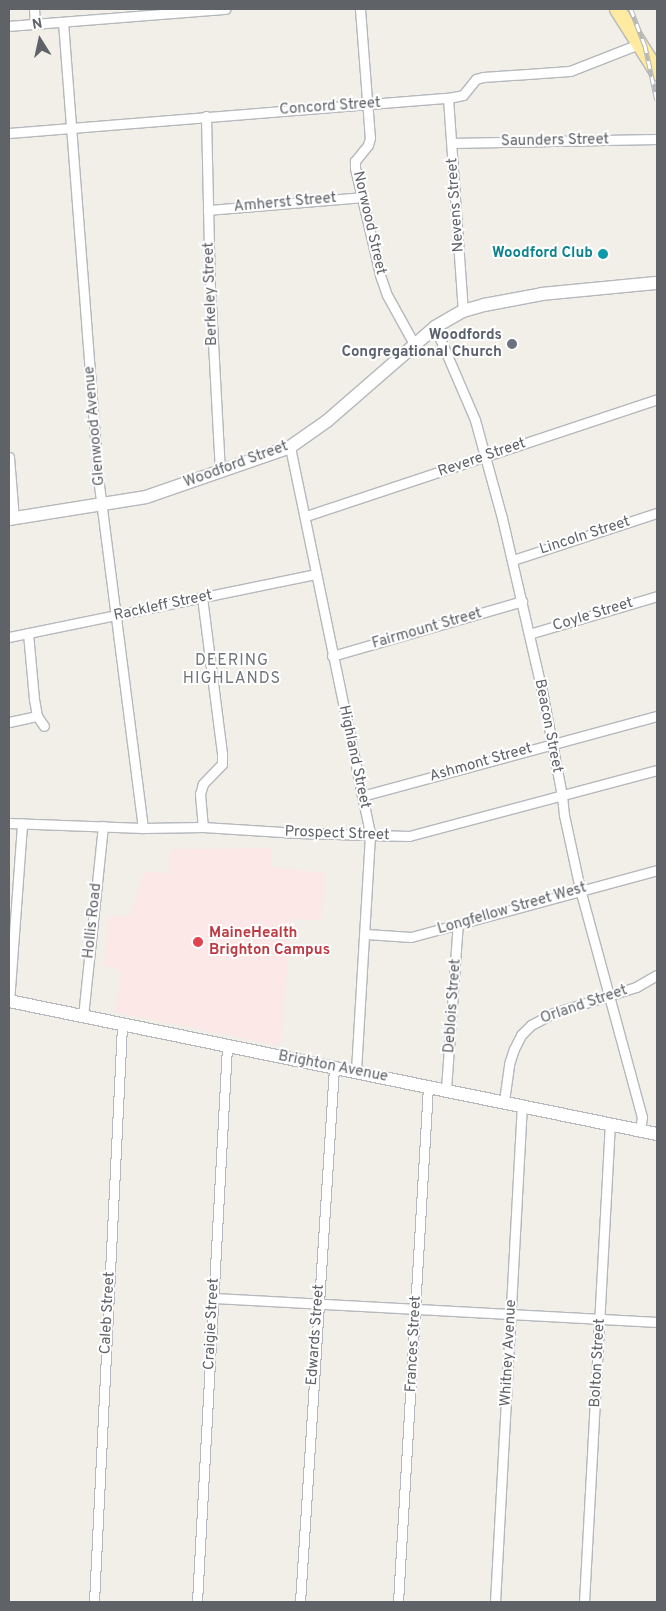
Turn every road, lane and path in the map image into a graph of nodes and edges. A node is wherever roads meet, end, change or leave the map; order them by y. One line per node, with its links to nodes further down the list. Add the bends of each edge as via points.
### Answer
1 (34, 9): 6 (street)
2 (225, 9): 5 (street)
3 (360, 9): 11 (street, Norwood Street)
4 (617, 9): 8 (highway)
5 (63, 22): 6 (street); 13 (street, Glenwood Avenue)
6 (35, 24): 7 (street)
7 (9, 26)
8 (639, 44): 9 (highway); 10 (street, Concord Street, via 570,71 483,77 476,79 463,95)
9 (657, 72)
10 (448, 98): 11 (street, Concord Street); 16 (street, Nevens Street)
11 (367, 104): 12 (street, Concord Street); 17 (street, Norwood Street, via 370,138 355,161)
12 (206, 116): 13 (street, Concord Street); 18 (street, Berkeley Street)
13 (72, 128): 14 (street, Concord Street); 28 (street, Glenwood Avenue)
14 (9, 132)
15 (657, 139): 16 (street, Saunders Street)
16 (452, 143): 20 (street, Nevens Street)
17 (362, 197): 18 (street, Amherst Street); 22 (street, Norwood Street, via 387,296)
18 (208, 210): 27 (street, Berkeley Street)
19 (657, 284): 20 (main road, Woodford Street, via 542,294)
20 (463, 311): 21 (main road, Woodford Street)
21 (435, 327): 22 (main road, Woodford Street); 26 (street, Beacon Street, via 468,401)
22 (414, 344): 24 (main road, Woodford Street, via 327,420)
23 (657, 399): 26 (street, Revere Street)
24 (290, 447): 27 (main road, Woodford Street); 30 (street, Highland Street)
25 (9, 456): 31 (street)
26 (486, 456): 30 (street, Revere Street); 32 (street, Beacon Street)
27 (220, 472): 28 (main road, Woodford Street, via 146,498)
28 (102, 505): 31 (main road, Woodford Street); 37 (street, Glenwood Avenue)
29 (657, 513): 32 (street, Lincoln Street)
30 (306, 516): 33 (street, Highland Street)
31 (11, 519)
32 (513, 560): 36 (street, Beacon Street)
33 (316, 574): 35 (street, Rackleff Street); 41 (street, Highland Street)
34 (657, 596): 39 (street, Coyle Street)
35 (202, 598): 37 (street, Rackleff Street); 53 (street, via 222,754 222,764 203,784 200,794)
36 (522, 601): 39 (street, Beacon Street); 41 (street, Fairmount Street)
37 (118, 615): 38 (street, Rackleff Street); 54 (street, Glenwood Avenue)
38 (28, 633): 40 (street, Rackleff Street); 42 (street)
39 (529, 634): 46 (street, Beacon Street)
40 (9, 637)
41 (332, 656): 48 (street, Highland Street)
42 (38, 716): 44 (street); 45 (street)
43 (657, 716): 46 (street, Ashmont Street)
44 (9, 722)
45 (44, 726)
46 (552, 743): 48 (street, Ashmont Street); 49 (street, Beacon Street)
47 (657, 770): 49 (street, Prospect Street)
48 (362, 796): 55 (street, Highland Street)
49 (562, 796): 55 (street, Prospect Street, via 419,835); 57 (street, Beacon Street)
50 (9, 823): 51 (street, Prospect Street)
51 (22, 823): 52 (street, Prospect Street); 62 (street)
52 (103, 826): 54 (street, Prospect Street); 63 (street, Hollis Road)
53 (203, 827): 54 (street, Prospect Street); 55 (street, Prospect Street)
54 (143, 828)
55 (370, 835): 59 (street, Highland Street)
56 (657, 870): 57 (street, Longfellow Street West)
57 (580, 889): 58 (street, Longfellow Street West); 61 (street, Beacon Street)
58 (458, 923): 59 (street, Longfellow Street West, via 411,937); 69 (street, Deblois Street)
59 (366, 934): 67 (street, Highland Street)
60 (657, 975): 61 (street, Orland Street)
61 (610, 996): 70 (street, Orland Street, via 554,1013 526,1030 509,1064); 73 (street, Beacon Street, via 642,1117)
62 (9, 1002): 63 (main road, Brighton Avenue)
63 (83, 1016): 64 (main road, Brighton Avenue)
64 (122, 1025): 65 (main road, Brighton Avenue); 81 (street, Caleb Street)
65 (227, 1046): 66 (main road, Brighton Avenue); 75 (street, Craigie Street)
66 (334, 1067): 67 (main road, Brighton Avenue); 76 (street, Edwards Street)
67 (356, 1071): 68 (main road, Brighton Avenue)
68 (428, 1086): 69 (main road, Brighton Avenue); 77 (street, Frances Street)
69 (446, 1089): 70 (main road, Brighton Avenue)
70 (504, 1101): 71 (main road, Brighton Avenue)
71 (522, 1105): 72 (main road, Brighton Avenue); 78 (street, Whitney Avenue)
72 (610, 1124): 73 (main road, Brighton Avenue); 79 (street, Bolton Street)
73 (640, 1130): 74 (main road, Brighton Avenue)
74 (657, 1134)
75 (214, 1298): 76 (street); 82 (street, Craigie Street)
76 (318, 1304): 77 (street); 83 (street, Edwards Street)
77 (416, 1310): 78 (street); 84 (street, Frances Street)
78 (511, 1315): 79 (street); 85 (street, Whitney Avenue)
79 (601, 1319): 80 (street); 86 (street, Bolton Street)
80 (657, 1322)
81 (94, 1602)
82 (197, 1602)
83 (300, 1602)
84 (398, 1602)
85 (495, 1602)
86 (584, 1602)

